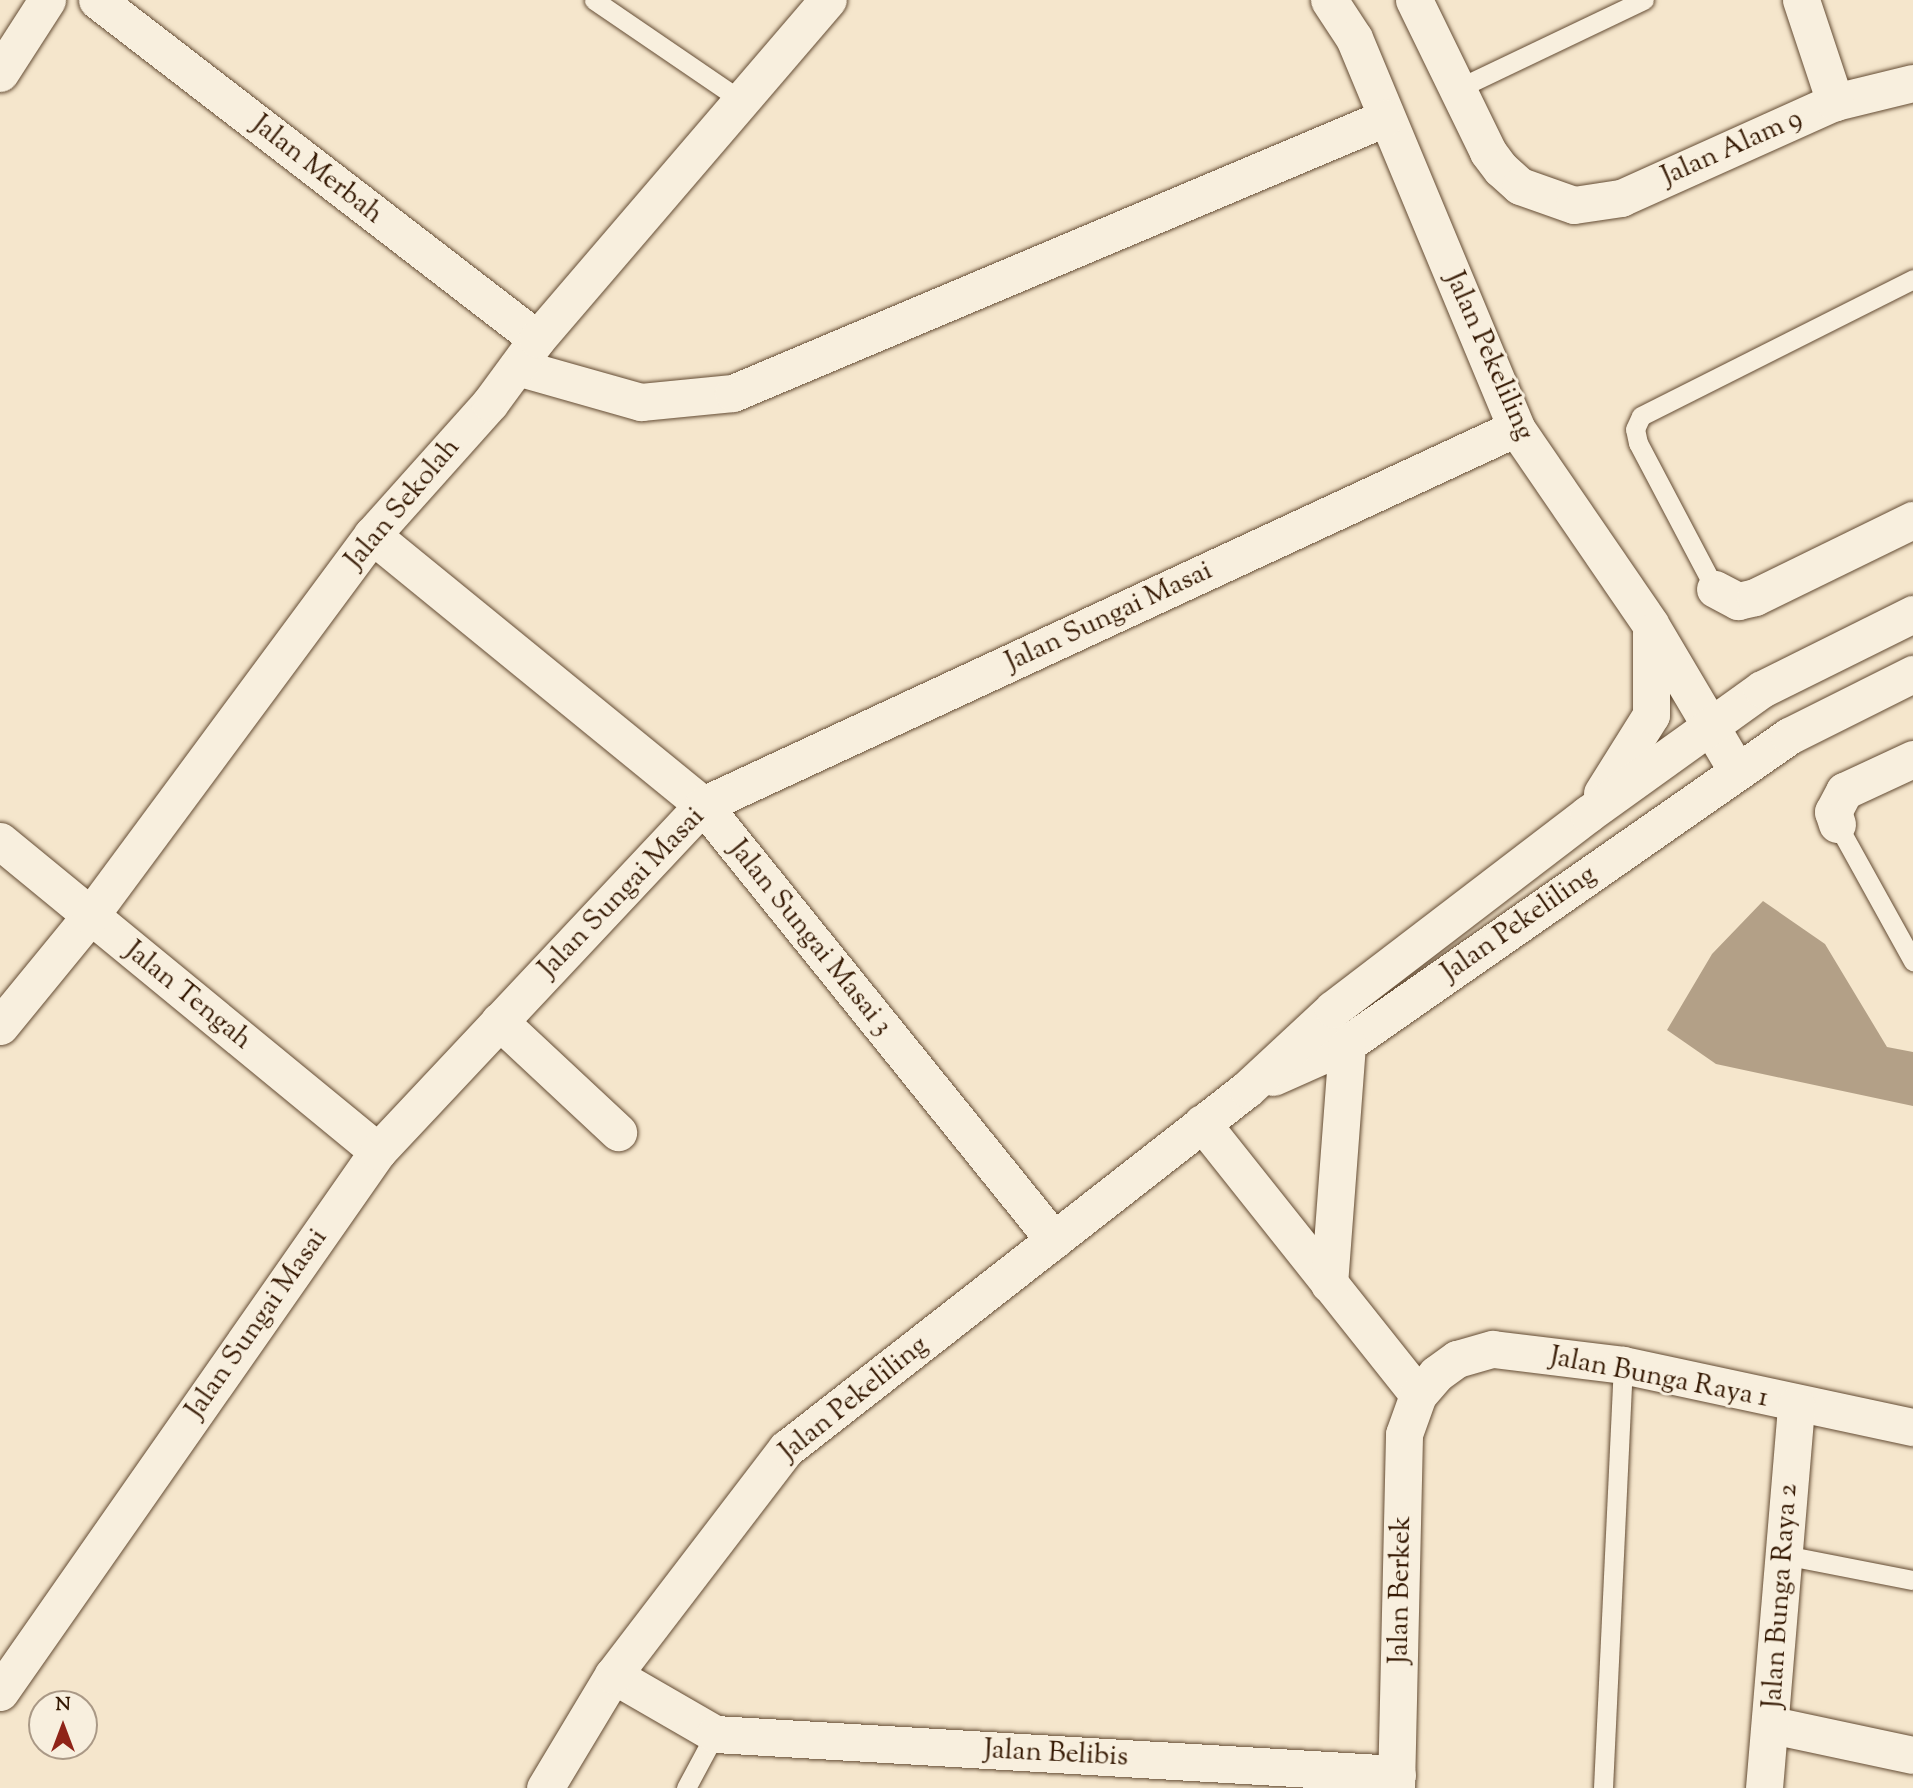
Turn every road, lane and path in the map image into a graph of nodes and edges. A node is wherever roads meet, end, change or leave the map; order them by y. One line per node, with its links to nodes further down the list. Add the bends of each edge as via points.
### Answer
1 (47, 0): 9 (street)
2 (97, 0): 16 (street, Jalan Merbah)
3 (594, 0): 12 (lane)
4 (828, 0): 12 (street, Jalan Sekolah)
5 (1329, 0): 14 (street, Jalan Pekeliling, via 1354,38)
6 (1414, 0): 11 (street, Jalan Alam 9)
7 (1644, 0): 11 (lane)
8 (1801, 0): 13 (street)
9 (0, 73)
10 (1913, 83): 13 (street, Jalan Alam 9)
11 (1457, 89): 13 (street, Jalan Alam 9, via 1501,169 1520,186 1574,205 1621,198)
12 (742, 101): 16 (street, Jalan Sekolah)
13 (1835, 102)
14 (1385, 118): 16 (street, via 733,393 641,402); 17 (street, Jalan Pekeliling)
15 (1913, 279): 20 (lane, via 1641,416 1635,429 1638,443)
16 (527, 353): 19 (street, Jalan Sekolah, via 491,403)
17 (1516, 428): 22 (street, Jalan Pekeliling); 27 (street, Jalan Sungai Masai)
18 (1913, 520): 20 (street, via 1755,597 1738,601)
19 (372, 535): 27 (street, Jalan Sungai Masai 3); 31 (street, Jalan Sekolah)
20 (1715, 589)
21 (1913, 614): 24 (street, via 1762,688)
22 (1650, 624): 24 (street, Jalan Pekeliling); 28 (street, via 1655,676 1651,715)
23 (1913, 674): 26 (street, via 1789,736)
24 (1712, 725): 26 (street, Jalan Pekeliling); 28 (street, Jalan Pekeliling)
25 (1913, 759): 29 (street, via 1844,791 1833,812)
26 (1737, 771): 35 (street, Jalan Pekeliling)
27 (703, 805): 33 (street, Jalan Sungai Masai); 40 (street, Jalan Sungai Masai 3)
28 (1588, 814): 36 (street, Jalan Pekeliling, via 1333,1009)
29 (1837, 824): 32 (lane)
30 (0, 841): 31 (street, Jalan Tengah)
31 (90, 916): 34 (street, Jalan Sekolah); 39 (street, Jalan Tengah)
32 (1913, 961)
33 (499, 1021): 38 (street); 39 (street, Jalan Sungai Masai)
34 (0, 1026)
35 (1347, 1044): 36 (street, Jalan Pekeliling); 41 (street)
36 (1247, 1089): 37 (street, Jalan Pekeliling)
37 (1202, 1124): 40 (street, Jalan Pekeliling); 41 (street)
38 (618, 1132)
39 (378, 1151): 49 (street, Jalan Sungai Masai)
40 (1054, 1240): 48 (street, Jalan Pekeliling, via 786,1449)
41 (1329, 1284): 43 (street)
42 (1623, 1365): 43 (street, Jalan Bunga Raya 1, via 1493,1349 1457,1359); 44 (street, Jalan Bunga Raya 1); 56 (lane)
43 (1418, 1395): 53 (street, Jalan Berkek, via 1404,1434)
44 (1796, 1404): 45 (street, Jalan Bunga Raya 1); 46 (street, Jalan Bunga Raya 2)
45 (1913, 1427)
46 (1784, 1555): 47 (lane); 50 (street, Jalan Bunga Raya 2)
47 (1913, 1580)
48 (612, 1675): 51 (street, Jalan Belibis); 54 (street, Jalan Pekeliling)
49 (0, 1692)
50 (1772, 1725): 52 (street); 57 (street, Jalan Bunga Raya 2)
51 (715, 1734): 53 (street, Jalan Belibis); 55 (lane)
52 (1913, 1755)
53 (1396, 1781)
54 (545, 1788)
55 (686, 1788)
56 (1603, 1788)
57 (1764, 1788)

